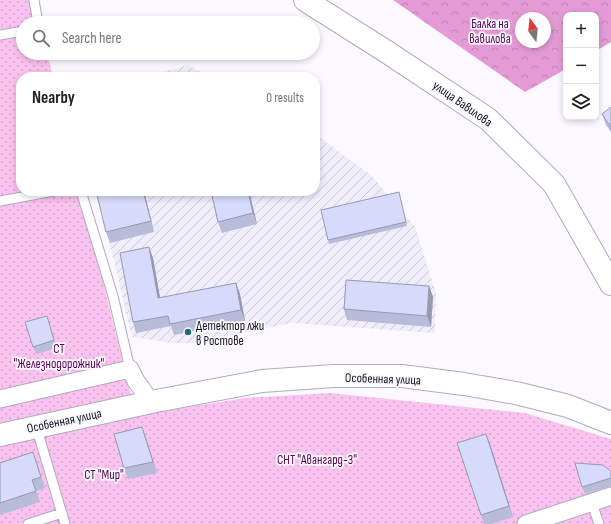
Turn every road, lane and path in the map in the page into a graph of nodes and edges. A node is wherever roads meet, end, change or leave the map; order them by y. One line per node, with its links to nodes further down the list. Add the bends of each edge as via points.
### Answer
1 (34, 0): 3 (lane)
2 (305, 0): 9 (main road, улица Вавилова, via 488,118 554,184)
3 (37, 16)
4 (16, 32): 5 (lane)
5 (0, 35)
6 (27, 196): 8 (lane)
7 (83, 196): 10 (lane, via 113,296)
8 (0, 201)
9 (611, 284)
10 (130, 369): 11 (street); 12 (street)
11 (0, 399)
12 (151, 402): 13 (main road, Особенная улица, via 262,381 333,376 402,376 516,393 568,406); 14 (main road, Особенная улица)
13 (611, 423)
14 (36, 426): 15 (main road, Особенная улица); 18 (lane)
15 (0, 434)
16 (611, 496): 17 (street)
17 (592, 502): 21 (street); 22 (lane)
18 (62, 513): 19 (lane); 20 (lane)
19 (28, 524)
20 (65, 524)
21 (526, 524)
22 (599, 524)

